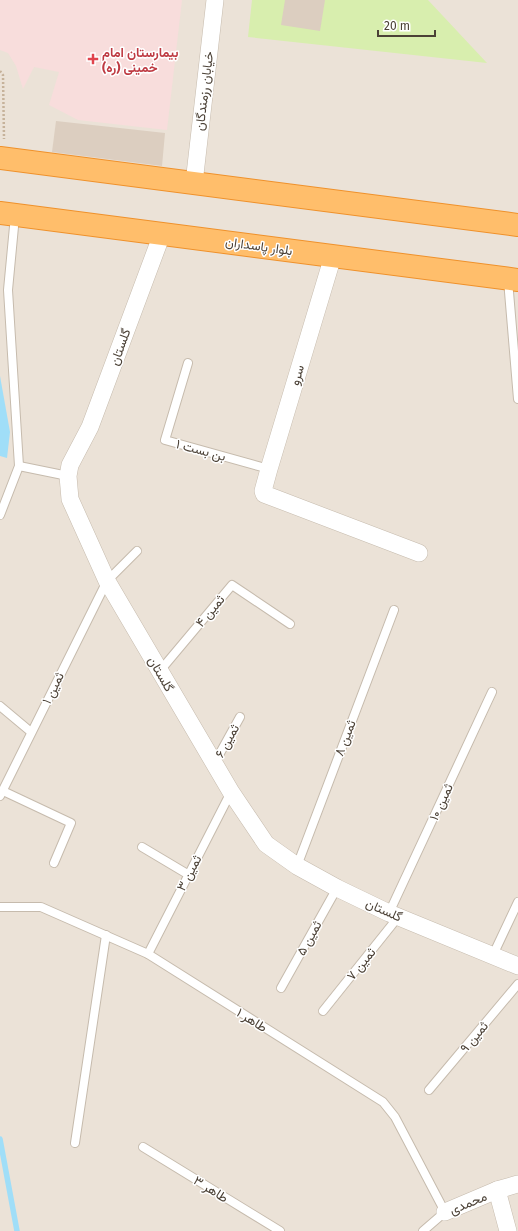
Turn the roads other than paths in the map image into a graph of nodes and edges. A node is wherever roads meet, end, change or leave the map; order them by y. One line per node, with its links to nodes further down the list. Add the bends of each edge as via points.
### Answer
1 (215, 0): 3 (street, خیابان رزمندگان)
2 (2, 158): 3 (highway)
3 (194, 183): 5 (highway)
4 (8, 214): 6 (highway, بلوار پاسداران); 11 (lane, via 8,290)
5 (518, 225)
6 (162, 234): 7 (highway, بلوار پاسداران); 13 (street, گلستان, via 90,428 70,465)
7 (333, 256): 8 (highway, بلوار پاسداران); 12 (street, سرو)
8 (513, 280): 10 (lane)
9 (188, 363): 12 (lane, بن بست ۱, via 165,440)
10 (518, 399)
11 (19, 466): 13 (lane); 14 (lane)
12 (269, 469): 16 (street, سرو, via 264,494)
13 (68, 476): 17 (street, گلستان, via 70,500)
14 (0, 515)
15 (137, 551): 17 (lane)
16 (419, 552)
17 (106, 580): 20 (street, گلستان); 24 (lane, ثمین ۱)
18 (394, 610): 30 (lane, ثمین ۸)
19 (290, 624): 20 (lane, ثمین ۴, via 232,585)
20 (159, 672): 25 (street, گلستان)
21 (492, 692): 35 (lane, ثمین ۱۰)
22 (0, 706): 24 (lane)
23 (240, 717): 25 (lane, ثمین ۶)
24 (32, 732): 27 (lane, ثمین ۱)
25 (214, 764): 26 (street, گلستان)
26 (231, 792): 30 (street, گلستان, via 266,844); 31 (lane, ثمین ۳)
27 (2, 794): 29 (lane, via 71,822)
28 (142, 847): 31 (lane)
29 (54, 863)
30 (297, 866): 32 (street, گلستان)
31 (189, 875): 37 (lane, ثمین ۳)
32 (337, 888): 35 (street, گلستان); 41 (lane, ثمین ۵)
33 (518, 902): 38 (lane)
34 (0, 907): 36 (lane, طاهر ۱, via 41,907)
35 (394, 914): 38 (street, گلستان); 42 (lane, ثمین ۷)
36 (106, 935): 37 (lane, طاهر ۱); 44 (lane)
37 (148, 954): 48 (lane, طاهر ۱, via 383,1102 396,1117)
38 (493, 955): 39 (street, گلستان)
39 (518, 966)
40 (518, 984): 43 (lane, ثمین ۹)
41 (281, 988)
42 (323, 1011)
43 (429, 1090)
44 (75, 1143)
45 (143, 1147): 49 (lane, طاهر ۳)
46 (518, 1184): 47 (street, محمدی)
47 (497, 1190): 48 (street, محمدی); 51 (street)
48 (445, 1212): 50 (lane, محمدی)
49 (280, 1231)
50 (423, 1231)
51 (508, 1231)

